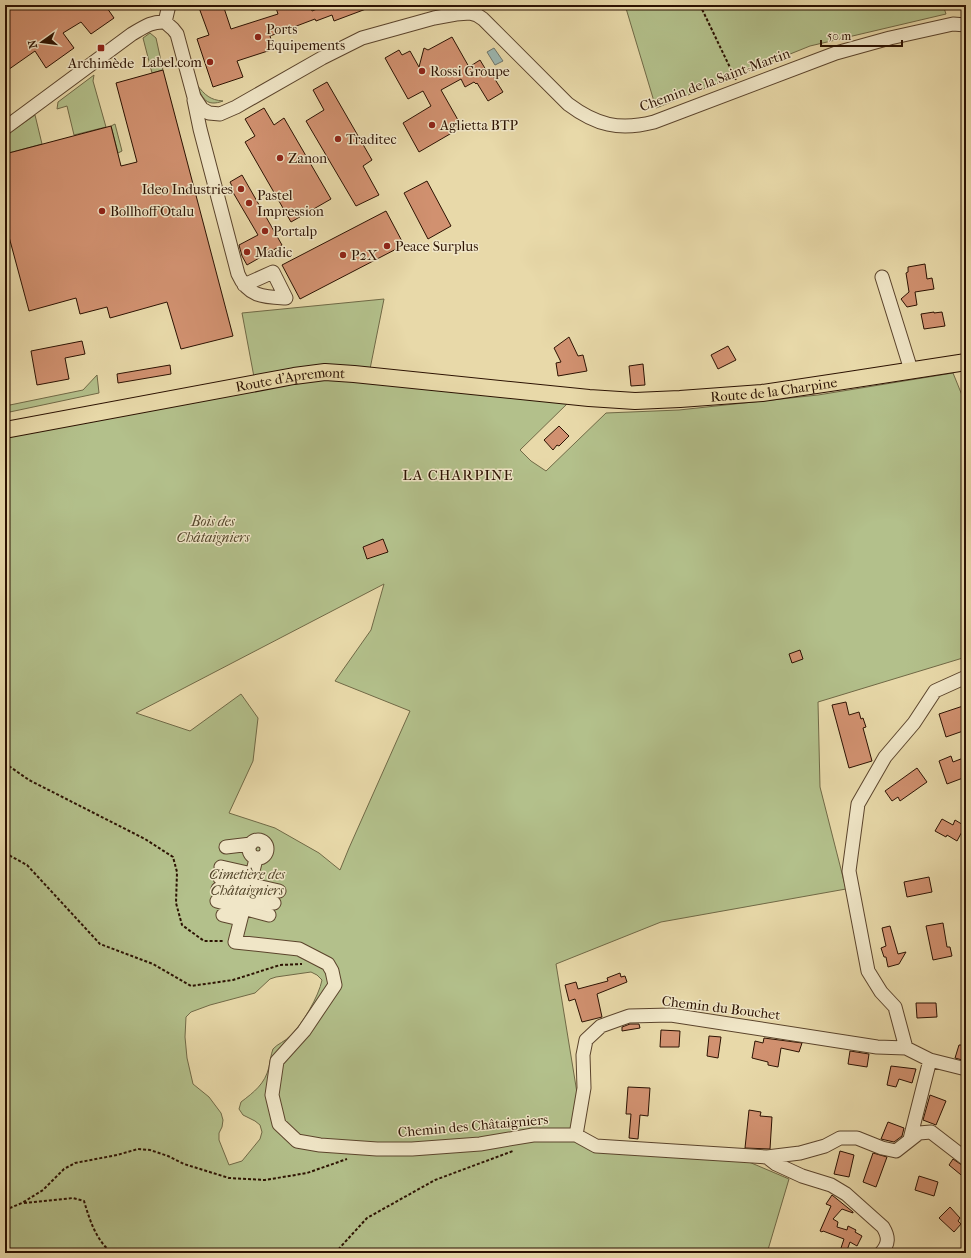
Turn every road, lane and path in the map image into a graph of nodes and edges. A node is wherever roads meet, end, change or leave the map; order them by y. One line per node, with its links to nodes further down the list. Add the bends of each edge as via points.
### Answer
1 (169, 5): 4 (street)
2 (700, 5): 6 (path)
3 (966, 16): 5 (street, Chemin de la Saint-Martin)
4 (166, 22): 7 (street, Chemin de la Saint-Martin, via 177,34); 8 (street, via 149,24 132,34)
5 (960, 25): 6 (street, Chemin de la Saint-Martin, via 890,38 836,53)
6 (740, 88): 7 (street, Chemin de la Saint-Martin, via 640,126 608,124 591,119 568,104 483,19 470,13 434,18 362,38 220,114 205,111)
7 (194, 97): 10 (street, Chemin de la Saint-Martin, via 238,274)
8 (5, 128)
9 (882, 277): 12 (street)
10 (244, 285)
11 (966, 362): 12 (main road, Route de la Charpine)
12 (911, 370): 13 (main road, Route de la Charpine, via 762,393 701,398 634,401)
13 (579, 397): 14 (main road, Route d'Apremont, via 325,372)
14 (5, 430)
15 (966, 677): 22 (street, via 935,691 914,723 885,757 858,804 849,871 868,970 880,992 895,1007)
16 (5, 765): 19 (path, via 29,780 145,839 173,857 177,872 176,904 182,925 204,941)
17 (226, 846): 19 (street, via 251,844 250,855 256,859)
18 (5, 853): 21 (path, via 27,865 100,944 153,964 191,986 233,980 280,965)
19 (243, 908): 19 (street, via 274,903); 19 (street, via 219,884); 20 (street); 25 (street, Chemin des Châtaigniers, via 299,949 328,964 332,971 335,985 304,1030 277,1061 272,1095 279,1124 297,1141 377,1149 412,1149 480,1144 533,1135)
20 (223, 915)
21 (304, 964)
22 (906, 1048): 23 (street); 25 (street, Chemin du Bouchet, via 671,1016 629,1016 600,1026 586,1040 583,1055 584,1088)
23 (930, 1060): 24 (street); 26 (street)
24 (966, 1069)
25 (576, 1136): 28 (street, Chemin des Châtaigniers, via 596,1146)
26 (910, 1139): 28 (street, Chemin des Châtaigniers, via 896,1151 857,1138 840,1138 826,1146 800,1153); 30 (street, Chemin des Châtaigniers, via 919,1133 931,1132)
27 (516, 1150): 34 (path, via 435,1180 367,1218)
28 (767, 1157): 35 (street, via 802,1176 836,1188 866,1210 887,1233 886,1247)
29 (349, 1158): 31 (path, via 307,1173 265,1180 229,1178 150,1150 138,1149 75,1163)
30 (966, 1159)
31 (22, 1203): 32 (path); 33 (path, via 73,1198 84,1201 92,1225 104,1247)
32 (5, 1210)
33 (112, 1253)
34 (335, 1253)
35 (881, 1253)

